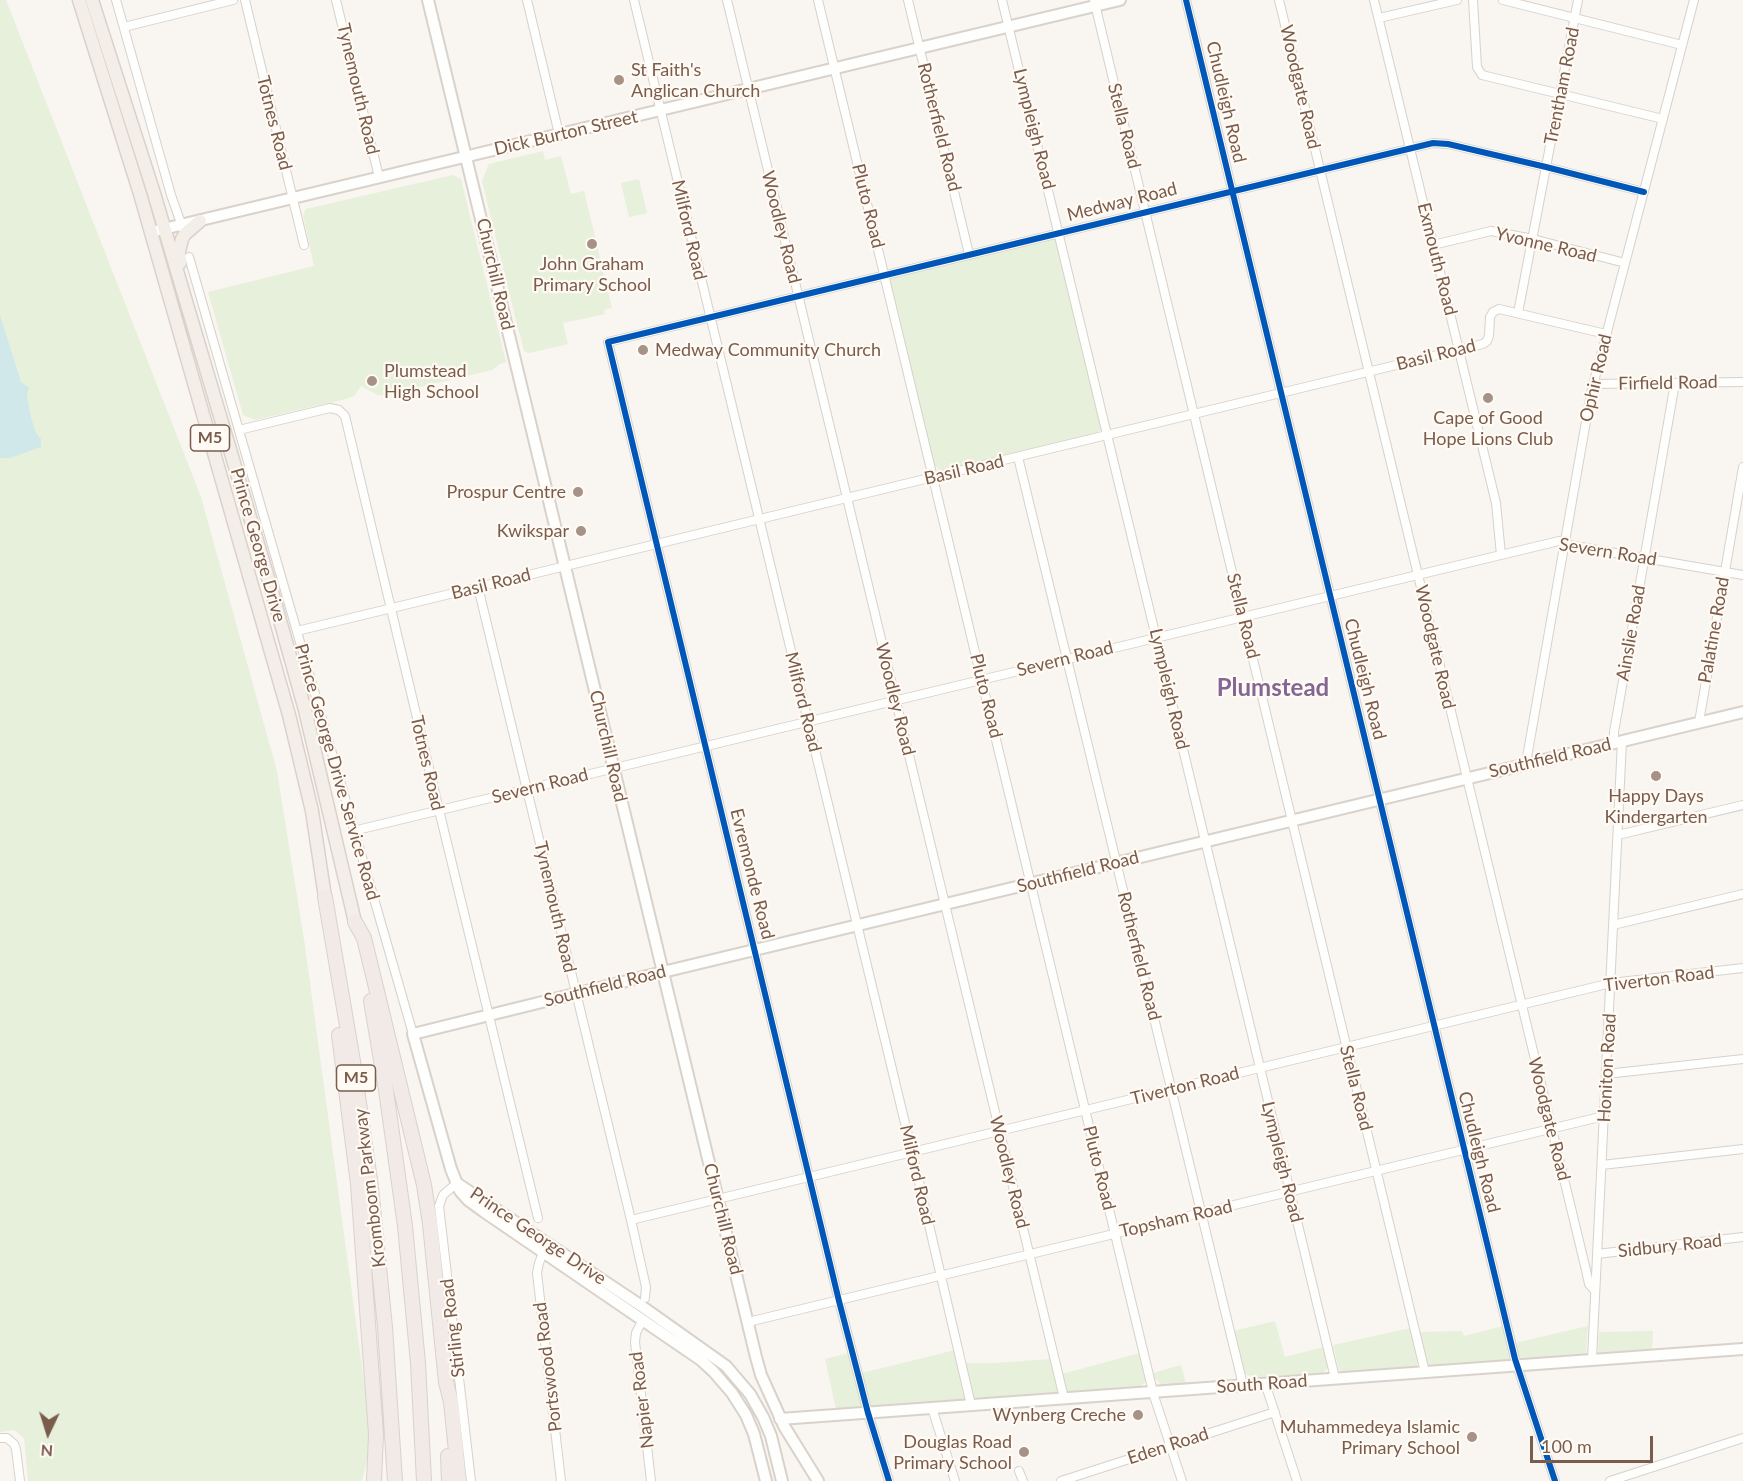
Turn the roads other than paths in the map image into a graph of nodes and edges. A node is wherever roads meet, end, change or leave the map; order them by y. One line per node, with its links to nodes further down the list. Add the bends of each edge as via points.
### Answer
1 (80, 0): 48 (main road, Prince George Drive / M5)
2 (92, 0): 46 (main road, Prince George Drive / M5)
3 (116, 0): 27 (street)
4 (233, 0): 27 (street)
5 (244, 0): 43 (street, Totnes Road)
6 (336, 0): 40 (street, Tynemouth Road)
7 (429, 0): 37 (street, Churchill Road)
8 (526, 0): 35 (street)
9 (634, 0): 33 (street, Milford Road)
10 (726, 0): 31 (street, Woodley Road)
11 (818, 0): 30 (street, Pluto Road)
12 (908, 0): 29 (street, Rotherfield Road)
13 (1002, 0): 26 (street, Lympleigh Road)
14 (1120, 0): 23 (street, Dick Burton Street)
15 (1186, 0): 41 (street, Chudleigh Road)
16 (1279, 0): 39 (street, Woodgate Road)
17 (1374, 0): 25 (street, Exmouth Road)
18 (1457, 0): 25 (street)
19 (1473, 0): 32 (street, via 1480,74)
20 (1503, 0): 24 (street)
21 (1578, 0): 24 (street, Trentham Road)
22 (1694, 0): 28 (street, Ophir Road)
23 (1095, 3): 26 (street, Dick Burton Street); 44 (street, Stella Road)
24 (1575, 17): 28 (street); 32 (street, Trentham Road)
25 (1379, 18): 36 (street, Exmouth Road)
26 (1009, 26): 29 (street, Dick Burton Street); 49 (street, Lympleigh Road)
27 (124, 27): 47 (street)
28 (1682, 45): 34 (street, Ophir Road)
29 (920, 48): 30 (street, Dick Burton Street); 53 (street, Rotherfield Road)
30 (835, 69): 31 (street, Dick Burton Street); 56 (street, Pluto Road)
31 (748, 90): 33 (street, Dick Burton Street); 57 (street, Woodley Road)
32 (1560, 94): 34 (street); 38 (street, Trentham Road)
33 (661, 110): 35 (street, Dick Burton Street); 59 (street, Milford Road)
34 (1663, 119): 42 (street, Ophir Road)
35 (559, 134): 37 (street, Dick Burton Street)
36 (1410, 148): 38 (street, Medway Road, via 1442,143); 39 (street, Medway Road); 52 (street, Exmouth Road)
37 (466, 157): 40 (street, Dick Burton Street); 81 (street, Churchill Road)
38 (1546, 167): 42 (street, Medway Road); 50 (street, Trentham Road)
39 (1319, 170): 41 (street, Medway Road); 64 (street, Woodgate Road)
40 (379, 177): 43 (street, Dick Burton Street)
41 (1232, 191): 44 (street, Medway Road); 68 (street, Chudleigh Road)
42 (1644, 192): 55 (street, Ophir Road)
43 (292, 198): 45 (street, Dick Burton Street); 51 (street, Totnes Road)
44 (1145, 212): 49 (street, Medway Road); 69 (street, Stella Road)
45 (200, 221): 47 (main road)
46 (164, 229): 47 (street); 48 (street); 60 (main road, Prince George Drive / M5)
47 (183, 229): 60 (main road, via 179,258)
48 (151, 232): 113 (main road, Prince George Drive / M5, via 289,715 312,812)
49 (1059, 232): 53 (street, Medway Road); 71 (street, Lympleigh Road)
50 (1533, 239): 52 (street, Yvonne Road, via 1486,232); 55 (street, Yvonne Road); 58 (street, Trentham Road)
51 (304, 245)
52 (1433, 245): 63 (street, Exmouth Road)
53 (969, 254): 56 (street, Medway Road)
54 (189, 256): 70 (street, Prince George Drive Service Road)
55 (1625, 263): 61 (street, Ophir Road)
56 (885, 275): 57 (street, Medway Road); 74 (street, Pluto Road)
57 (798, 296): 59 (street, Medway Road); 75 (street, Woodley Road)
58 (1518, 313): 61 (street, Basil Road); 63 (street, Basil Road, via 1496,310 1490,317 1487,341)
59 (710, 317): 62 (street, Medway Road); 76 (street, Milford Road)
60 (193, 323): 115 (main road, Prince George Drive / M5, via 302,699)
61 (1606, 334): 67 (street, Ophir Road)
62 (608, 342): 78 (street, Evremonde Road)
63 (1459, 350): 64 (street, Basil Road); 79 (street, Exmouth Road, via 1496,503)
64 (1369, 372): 68 (street, Basil Road); 83 (street, Woodgate Road)
65 (1675, 382): 66 (street, Firfield Road); 67 (street, Firfield Road); 80 (street, Ainslie Road)
66 (1743, 382)
67 (1593, 384): 77 (street, Ophir Road)
68 (1281, 393): 69 (street, Basil Road); 86 (street, Chudleigh Road)
69 (1194, 414): 71 (street, Basil Road); 88 (street, Stella Road)
70 (239, 430): 87 (street, Totnes Road, via 330,408 343,413); 89 (street, Prince George Drive Service Road)
71 (1107, 435): 72 (street, Basil Road); 90 (street, Lympleigh Road)
72 (1018, 457): 74 (street, Basil Road); 91 (street, Rotherfield Road)
73 (1743, 467): 82 (street, Palatine Road)
74 (934, 477): 75 (street, Basil Road); 92 (street, Pluto Road)
75 (846, 499): 76 (street, Basil Road); 93 (street, Woodley Road)
76 (759, 519): 78 (street, Basil Road); 95 (street, Milford Road)
77 (1564, 543): 79 (street, Severn Road); 80 (street, Severn Road); 99 (street, Ophir Road)
78 (658, 544): 81 (street, Basil Road); 98 (street, Evremonde Road)
79 (1501, 555): 83 (street, Severn Road)
80 (1644, 557): 82 (street, Severn Road); 97 (street, Ainslie Road, via 1614,732)
81 (565, 566): 85 (street, Basil Road); 100 (street, Churchill Road)
82 (1724, 572): 84 (street, Severn Road); 96 (street, Palatine Road)
83 (1418, 574): 86 (street, Severn Road); 101 (street, Woodgate Road)
84 (1743, 575)
85 (478, 587): 87 (street, Basil Road); 102 (street, Tynemouth Road)
86 (1330, 596): 88 (street, Severn Road); 103 (street, Chudleigh Road)
87 (391, 608): 89 (street, Basil Road); 105 (street, Totnes Road)
88 (1243, 616): 90 (street, Severn Road); 106 (street, Stella Road)
89 (297, 631): 107 (street, Prince George Drive Service Road)
90 (1156, 637): 91 (street, Severn Road); 109 (street, Lympleigh Road)
91 (1067, 659): 92 (street, Severn Road); 110 (street, Rotherfield Road)
92 (982, 679): 93 (street, Severn Road); 111 (street, Pluto Road)
93 (895, 700): 95 (street, Severn Road); 114 (street, Woodley Road)
94 (1743, 712): 96 (street, Southfield Road)
95 (808, 721): 98 (street, Severn Road); 116 (street, Milford Road)
96 (1698, 722): 97 (street, Southfield Road)
97 (1618, 742): 99 (street, Southfield Road); 108 (street, Honiton Road)
98 (706, 746): 100 (street, Severn Road); 118 (street, Evremonde Road)
99 (1526, 763): 101 (street, Southfield Road)
100 (614, 768): 102 (street, Severn Road); 120 (street, Churchill Road)
101 (1466, 777): 103 (street, Southfield Road); 123 (street, Woodgate Road)
102 (527, 789): 105 (street, Severn Road); 122 (street, Tynemouth Road)
103 (1379, 799): 106 (street, Southfield Road); 125 (street, Chudleigh Road)
104 (1743, 805): 108 (street)
105 (439, 810): 107 (street, Severn Road); 124 (street, Totnes Road)
106 (1292, 820): 109 (street, Southfield Road); 127 (street, Stella Road)
107 (353, 831): 126 (street, Prince George Drive Service Road)
108 (1618, 835): 117 (street, Honiton Road)
109 (1205, 841): 110 (street, Southfield Road); 129 (street, Lympleigh Road)
110 (1116, 862): 111 (street, Southfield Road); 131 (street, Rotherfield Road)
111 (1031, 883): 114 (street, Southfield Road); 132 (street, Pluto Road)
112 (1743, 894): 117 (street)
113 (325, 897): 179 (highway, via 330,967 358,1184 376,1434); 180 (highway, Kromboom Parkway / M5, via 372,1198)
114 (944, 904): 116 (street, Southfield Road); 135 (street, Woodley Road)
115 (355, 922): 164 (highway, via 364,938 424,1185); 181 (highway, Kromboom Parkway / M5, via 401,1194 416,1343)
116 (857, 925): 118 (street, Southfield Road); 138 (street, Milford Road)
117 (1613, 925): 121 (street, Honiton Road)
118 (755, 950): 120 (street, Southfield Road); 141 (street, Evremonde Road)
119 (1743, 968): 121 (street, Tiverton Road)
120 (663, 972): 122 (street, Southfield Road); 144 (street, Churchill Road)
121 (1611, 983): 123 (street, Tiverton Road); 130 (street, Honiton Road)
122 (576, 994): 124 (street, Southfield Road); 147 (street, Tynemouth Road)
123 (1521, 1005): 125 (street, Tiverton Road); 134 (street, Woodgate Road)
124 (489, 1014): 126 (street, Southfield Road); 146 (street, Totnes Road)
125 (1433, 1026): 127 (street, Tiverton Road); 137 (street, Chudleigh Road)
126 (413, 1034): 142 (street, Prince George Drive Service Road)
127 (1346, 1047): 129 (street, Tiverton Road); 140 (street, Stella Road)
128 (1743, 1059): 130 (street)
129 (1260, 1068): 131 (street, Tiverton Road); 143 (street, Lympleigh Road)
130 (1606, 1074): 133 (street, Honiton Road)
131 (1171, 1090): 132 (street, Tiverton Road); 145 (street, Rotherfield Road)
132 (1085, 1110): 135 (street, Tiverton Road); 148 (street, Pluto Road)
133 (1604, 1116): 134 (street, Topsham Road); 139 (street, Honiton Road)
134 (1551, 1129): 137 (street, Topsham Road); 154 (street, Woodgate Road, via 1589,1284)
135 (999, 1131): 138 (street, Tiverton Road); 152 (street, Woodley Road)
136 (1743, 1149): 139 (street)
137 (1463, 1150): 140 (street, Topsham Road); 161 (street, Chudleigh Road)
138 (912, 1152): 141 (street, Tiverton Road); 153 (street, Milford Road)
139 (1602, 1165): 151 (street, Honiton Road)
140 (1376, 1171): 143 (street, Topsham Road); 162 (street, Stella Road)
141 (809, 1177): 144 (street, Tiverton Road); 156 (street, Evremonde Road)
142 (457, 1183): 150 (street, Prince George Drive, via 468,1200); 184 (street, Stirling Road, via 443,1195 439,1206); 188 (street, Prince George Drive, via 726,1366 763,1417)
143 (1289, 1192): 145 (street, Topsham Road); 163 (street, Lympleigh Road)
144 (718, 1199): 147 (street, Tiverton Road); 158 (street, Churchill Road)
145 (1201, 1214): 148 (street, Topsham Road); 166 (street, Rotherfield Road)
146 (538, 1218)
147 (631, 1220): 155 (street, Tynemouth Road)
148 (1115, 1234): 152 (street, Topsham Road); 167 (street, Pluto Road)
149 (1743, 1237): 151 (street, Sidbury Road)
150 (543, 1253): 157 (street, Prince George Drive); 185 (street, Portswood Road, via 537,1273)
151 (1597, 1254): 154 (street, Honiton Road)
152 (1029, 1255): 153 (street, Topsham Road); 168 (street, Woodley Road)
153 (941, 1276): 156 (street, Topsham Road); 169 (street, Milford Road)
154 (1595, 1291): 160 (street, Honiton Road)
155 (645, 1298)
156 (839, 1301): 158 (street, Topsham Road); 172 (street, Evremonde Road)
157 (642, 1321): 186 (street, Napier Road, via 635,1342); 187 (street, Prince George Drive, via 700,1360 732,1393 746,1415)
158 (747, 1322): 173 (street, Churchill Road, via 761,1376)
159 (1743, 1349): 160 (street, South Road)
160 (1592, 1359): 161 (street, South Road)
161 (1517, 1365): 162 (street, South Road); 196 (street, Chudleigh Road)
162 (1425, 1372): 163 (street, South Road)
163 (1335, 1378): 165 (street, South Road)
164 (446, 1382): 182 (highway); 183 (highway)
165 (1265, 1383): 166 (street, South Road); 171 (street)
166 (1243, 1385): 167 (street, South Road)
167 (1153, 1392): 168 (street, South Road); 176 (street, Pluto Road)
168 (1064, 1398): 169 (street, South Road)
169 (971, 1405): 170 (street, South Road)
170 (932, 1408): 172 (street, South Road); 191 (street)
171 (1275, 1412): 176 (street, Eden Road); 195 (street)
172 (868, 1413): 173 (street, South Road); 190 (street, Evremonde Road)
173 (780, 1419): 189 (street, Churchill Road)
174 (0, 1438): 178 (street, via 11,1440 16,1449)
175 (1743, 1438): 197 (street)
176 (1170, 1446): 193 (street, Eden Road); 194 (street, Pluto Road)
177 (1019, 1471): 192 (street)
178 (20, 1481)
179 (374, 1481)
180 (395, 1481)
181 (424, 1481)
182 (449, 1481)
183 (459, 1481)
184 (471, 1481)
185 (561, 1481)
186 (651, 1481)
187 (766, 1481)
188 (782, 1481)
189 (818, 1481)
190 (889, 1481)
191 (955, 1481)
192 (1023, 1481)
193 (1061, 1481)
194 (1182, 1481)
195 (1297, 1481)
196 (1555, 1481)
197 (1610, 1481)

